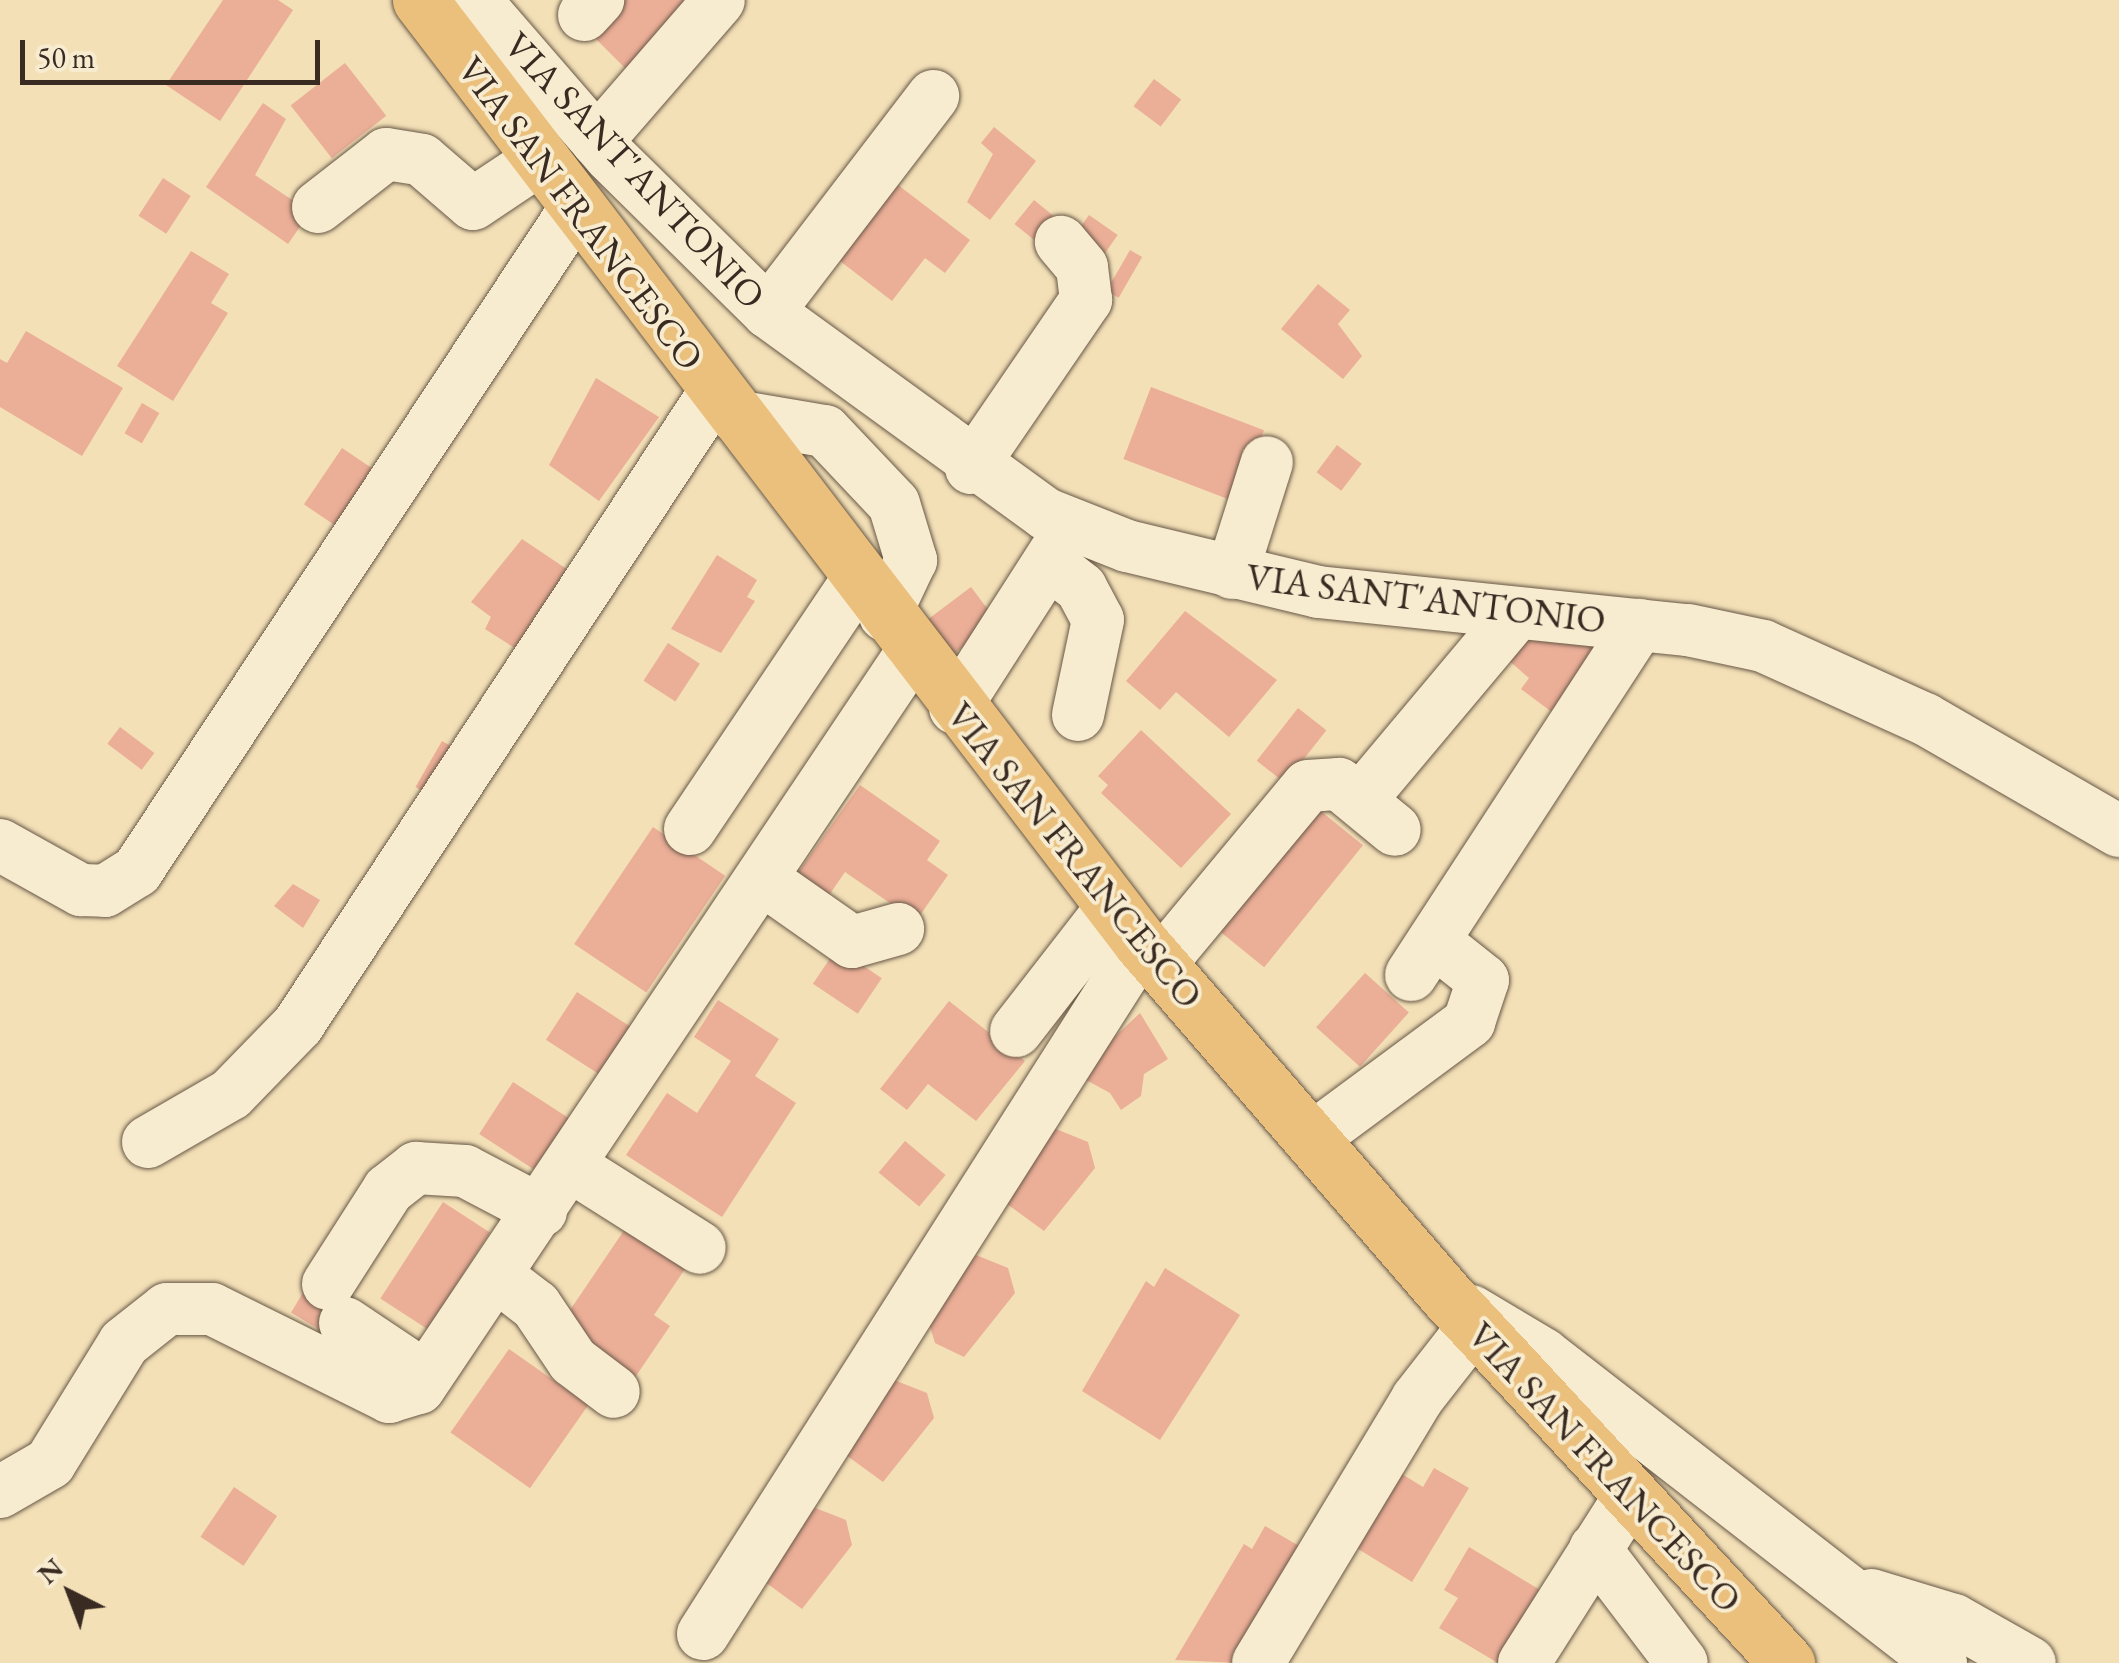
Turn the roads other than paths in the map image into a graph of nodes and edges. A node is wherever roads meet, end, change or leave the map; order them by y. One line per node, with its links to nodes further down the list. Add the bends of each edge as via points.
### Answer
1 (420, 0): 6 (main road, VIA SAN FRANCESCO)
2 (475, 0): 5 (street, VIA SANT'ANTONIO)
3 (719, 0): 5 (street)
4 (933, 96): 10 (street)
5 (597, 141): 10 (street, VIA SANT'ANTONIO)
6 (539, 160): 7 (street, via 472,204 422,160 386,154); 8 (main road, VIA SAN FRANCESCO)
7 (318, 207)
8 (575, 209): 11 (main road, VIA SAN FRANCESCO); 23 (street, via 137,871 105,891 82,890)
9 (1062, 242): 13 (street, via 1082,267 1086,300)
10 (768, 312): 13 (street, VIA SANT'ANTONIO)
11 (726, 403): 16 (main road, VIA SAN FRANCESCO); 16 (street, via 825,431 884,491 912,546); 29 (street, via 308,1012 248,1081)
12 (1267, 462): 15 (street)
13 (971, 468): 14 (street, VIA SANT'ANTONIO)
14 (1060, 545): 15 (street, VIA SANT'ANTONIO); 19 (street); 20 (street, via 1098,620)
15 (1232, 573): 17 (street, VIA SANT'ANTONIO)
16 (885, 615): 19 (main road, VIA SAN FRANCESCO); 21 (street); 24 (street)
17 (1515, 615): 18 (street, VIA SANT'ANTONIO); 26 (street, via 1378,815 1330,782 1300,791)
18 (1639, 625): 22 (street, VIA SANT'ANTONIO, via 1736,638 1822,668); 28 (street, via 1422,958 1483,980 1469,1022)
19 (955, 708): 26 (main road, VIA SAN FRANCESCO)
20 (1078, 715)
21 (690, 829)
22 (2119, 831)
23 (0, 844)
24 (762, 879): 25 (street, via 852,942); 30 (street)
25 (898, 929)
26 (1138, 938): 27 (street); 28 (main road, VIA SAN FRANCESCO); 41 (street)
27 (1016, 1032)
28 (1311, 1139): 34 (main road, VIA SAN FRANCESCO)
29 (148, 1142)
30 (572, 1167): 31 (street); 32 (street)
31 (541, 1211): 33 (street); 35 (street, via 465,1170 416,1168 388,1190 337,1304)
32 (700, 1248)
33 (497, 1276): 35 (street); 36 (street, via 536,1306 573,1361)
34 (1460, 1311): 38 (main road, VIA SAN FRANCESCO); 40 (street, via 1543,1354); 42 (street, via 1417,1399)
35 (426, 1377): 37 (street, via 409,1394 388,1397 212,1309 167,1309 124,1343 50,1463)
36 (614, 1392)
37 (0, 1492)
38 (1630, 1496): 39 (street); 45 (main road, VIA SAN FRANCESCO)
39 (1595, 1549): 43 (street); 44 (street)
40 (1860, 1594): 46 (street); 47 (street, via 1922,1607)
41 (703, 1634)
42 (1258, 1663)
43 (1524, 1663)
44 (1682, 1663)
45 (1787, 1663)
46 (1941, 1663)
47 (2030, 1663)

